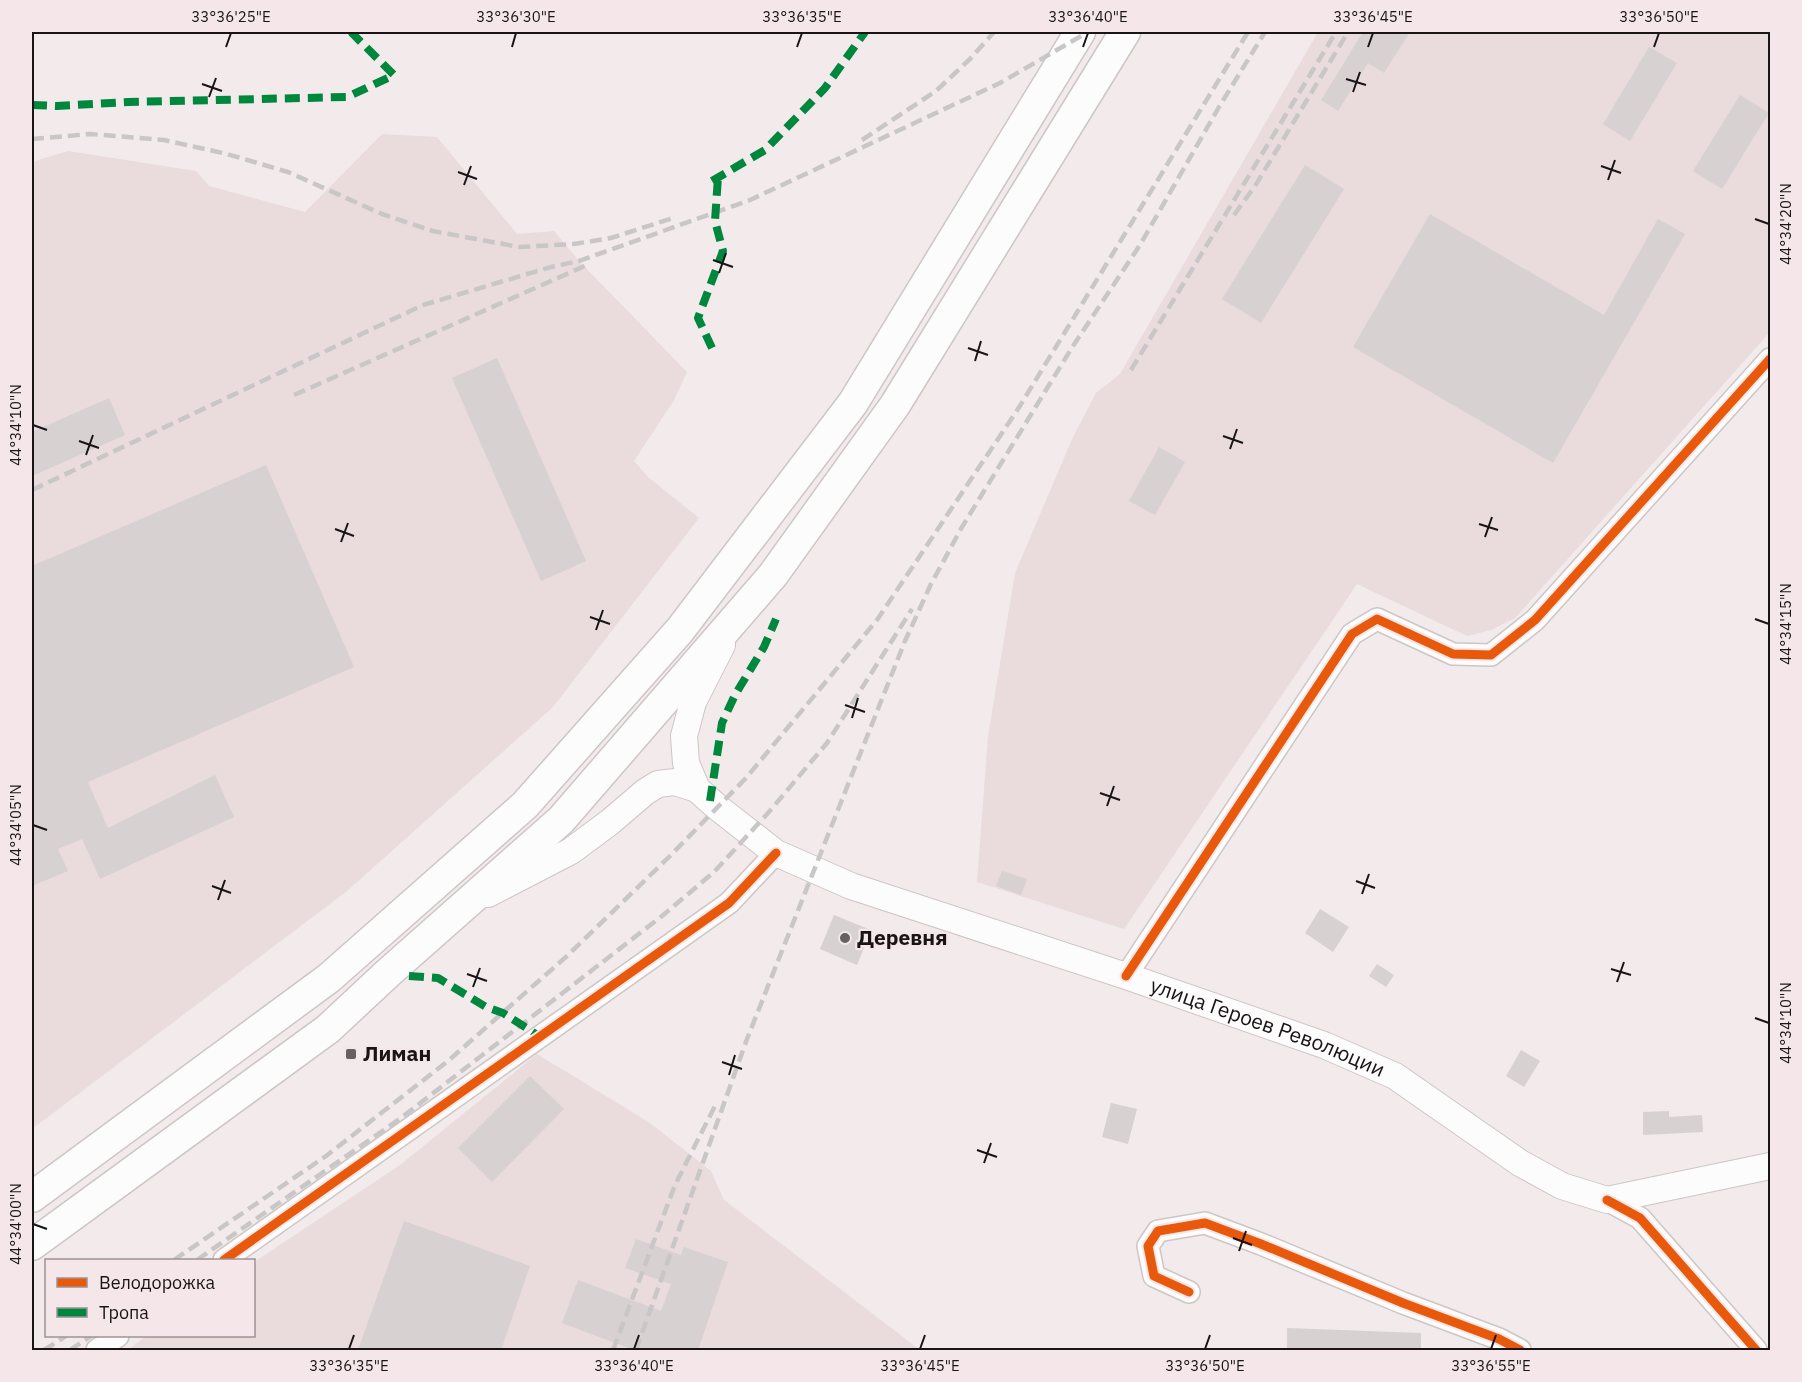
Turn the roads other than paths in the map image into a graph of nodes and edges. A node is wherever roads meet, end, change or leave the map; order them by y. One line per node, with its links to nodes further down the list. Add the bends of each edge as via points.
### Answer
1 (1080, 32): 10 (highway, via 853,403 680,630 525,805 329,978)
2 (1125, 32): 4 (highway, via 895,405 773,575)
3 (1770, 359): 8 (street, via 1535,620 1491,655 1453,654 1377,619 1352,634)
4 (732, 625): 5 (main road, улица Героев Революции, via 693,702 684,736 686,763); 7 (highway, via 561,820)
5 (697, 789): 6 (main road, улица Героев Революции); 7 (main road, via 675,782 658,784 571,851)
6 (776, 853): 8 (main road, улица Героев Революции, via 851,886); 13 (street, via 729,903)
7 (461, 908): 12 (highway, via 328,1029)
8 (1126, 976): 11 (main road, улица Героев Революции, via 1324,1045 1395,1076 1520,1163 1563,1186)
9 (1770, 1166): 11 (main road, улица Героев Революции)
10 (32, 1197)
11 (1607, 1200): 16 (street, via 1640,1218)
12 (32, 1245)
13 (225, 1259)
14 (1189, 1292): 18 (street, via 1154,1276 1148,1246 1158,1231 1205,1223)
15 (115, 1337): 17 (street)
16 (1760, 1345)
17 (97, 1350)
18 (1520, 1350)

